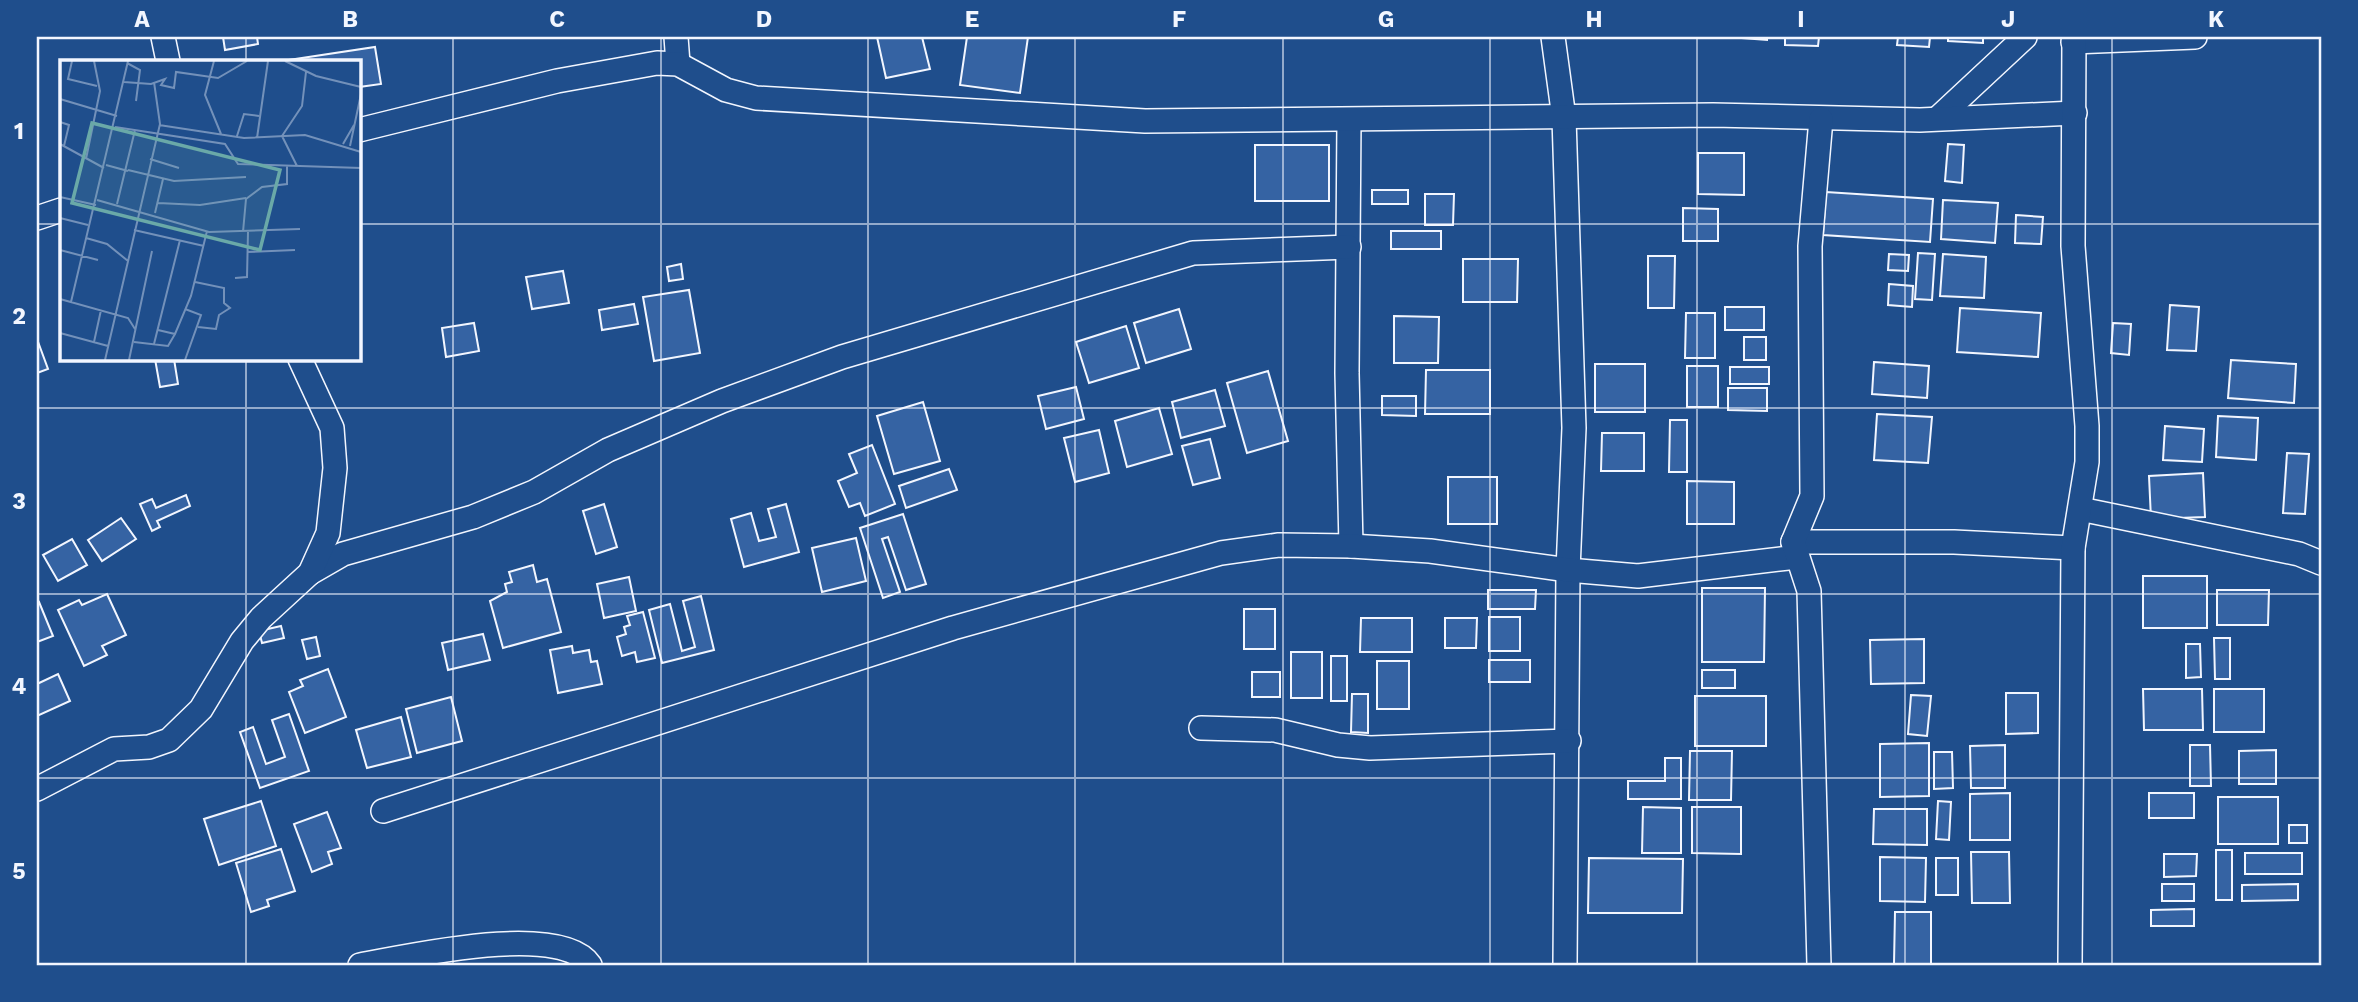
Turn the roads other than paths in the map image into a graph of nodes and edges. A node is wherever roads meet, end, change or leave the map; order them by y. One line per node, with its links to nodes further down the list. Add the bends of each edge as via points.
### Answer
1 (163, 37): 7 (street)
2 (676, 37): 8 (street)
3 (1553, 37): 10 (street)
4 (2025, 37): 11 (street)
5 (2195, 37): 6 (street)
6 (2074, 39): 9 (street)
7 (168, 60)
8 (678, 64): 13 (street, via 726,90 756,98 1145,121); 14 (street, via 657,63 557,81)
9 (2075, 113): 11 (street); 19 (street, via 2073,246 2087,426)
10 (1564, 118): 12 (street, via 1713,115); 13 (street); 24 (street, via 1574,428)
11 (1938, 118): 12 (street)
12 (1821, 119): 22 (street, via 1810,246 1812,496)
13 (1349, 120): 17 (street)
14 (360, 130)
15 (60, 210): 16 (street)
16 (37, 218)
17 (1349, 247): 20 (street); 25 (street, via 1193,253 842,357 608,450 534,492 473,517 343,554)
18 (300, 360): 25 (street, via 332,428 335,468 328,533)
19 (2080, 509): 21 (street); 23 (street, via 2299,554)
20 (1351, 545): 24 (street); 29 (street, via 1279,545 1221,552 953,628)
21 (2073, 548): 22 (street, via 1954,542); 34 (street)
22 (1795, 550): 24 (street, via 1638,576); 33 (street, via 1809,591)
23 (2321, 563)
24 (1569, 570): 27 (street)
25 (310, 573): 28 (street, via 242,641 201,709 182,730 149,747 114,749)
26 (1200, 728): 27 (street, via 1275,730 1370,748)
27 (1569, 741): 32 (street)
28 (37, 789)
29 (383, 811)
30 (360, 965): 31 (street, via 517,942 554,945)
31 (590, 965)
32 (1564, 965)
33 (1819, 965)
34 (2070, 965)

